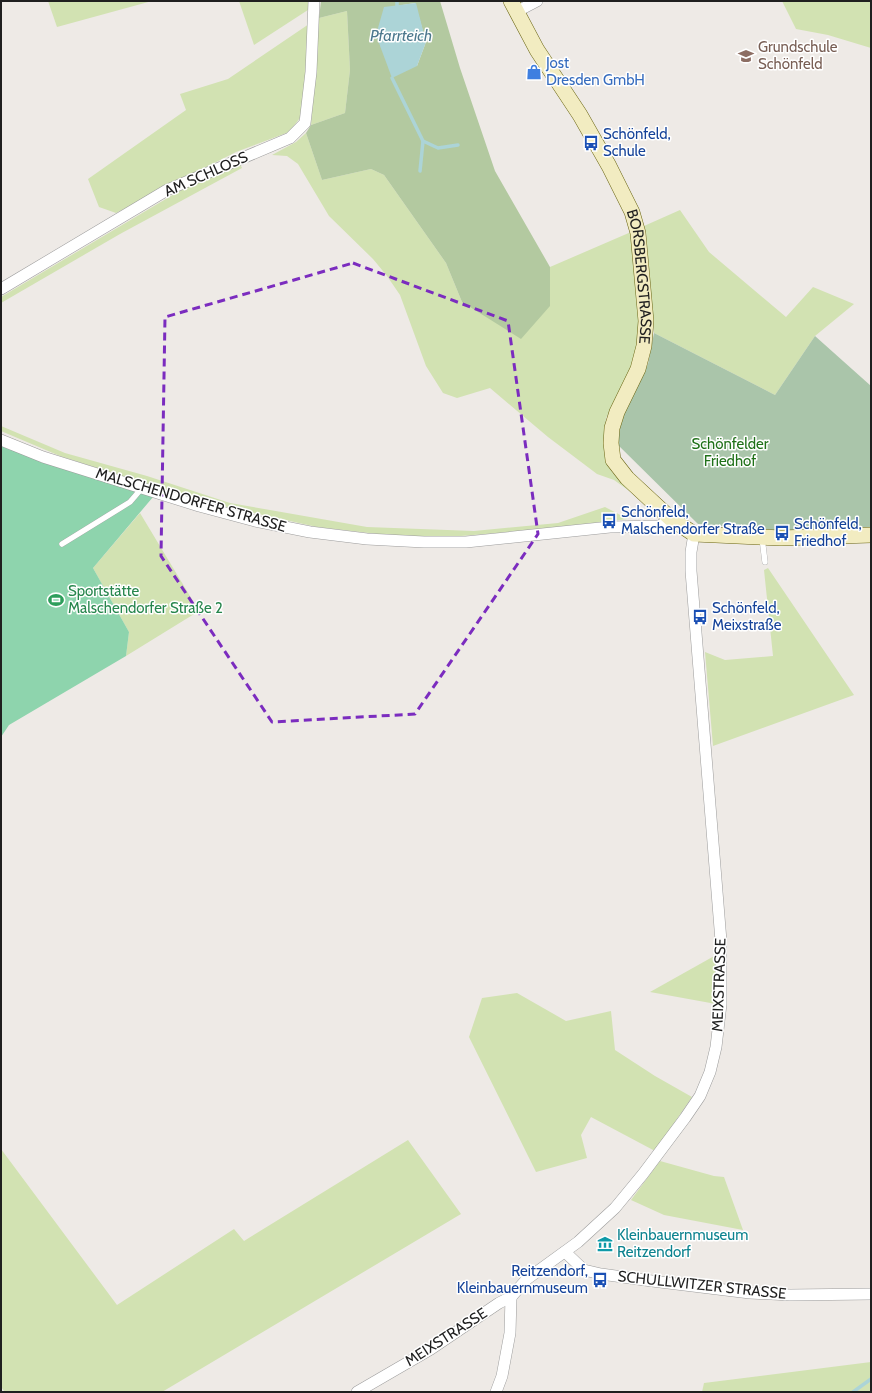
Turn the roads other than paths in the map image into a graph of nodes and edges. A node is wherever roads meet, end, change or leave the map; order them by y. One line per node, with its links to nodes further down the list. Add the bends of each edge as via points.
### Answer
1 (314, 1): 4 (street, AM SCHLOSS, via 305,123 290,138 167,190)
2 (537, 1): 3 (street)
3 (514, 6): 7 (street, BORSBERGSTRASSE, via 537,50 584,122 632,212 639,241 646,321 644,346 638,369 612,428 613,460 627,478)
4 (1, 289)
5 (1, 440): 6 (street, MALSCHENDORFER STRASSE, via 43,457)
6 (142, 488): 7 (street, MALSCHENDORFER STRASSE, via 255,521 367,540 466,542 610,527 660,526); 11 (lane, via 130,502)
7 (670, 518): 8 (street, BORSBERGSTRASSE)
8 (694, 534): 10 (street); 13 (street, MEIXSTRASSE, via 691,571 721,942 721,1004 716,1047 710,1072 700,1096 644,1174 615,1208)
9 (871, 536): 10 (street)
10 (762, 538): 12 (lane)
11 (62, 544)
12 (766, 562)
13 (564, 1252): 14 (street, SCHULLWITZER STRASSE, via 584,1270 652,1281 750,1293); 15 (street, MEIXSTRASSE, via 527,1279)
14 (871, 1294)
15 (511, 1297): 16 (street, MEIXSTRASSE, via 499,1302 431,1349); 17 (street, via 510,1333 502,1376)
16 (357, 1392)
17 (496, 1392)

